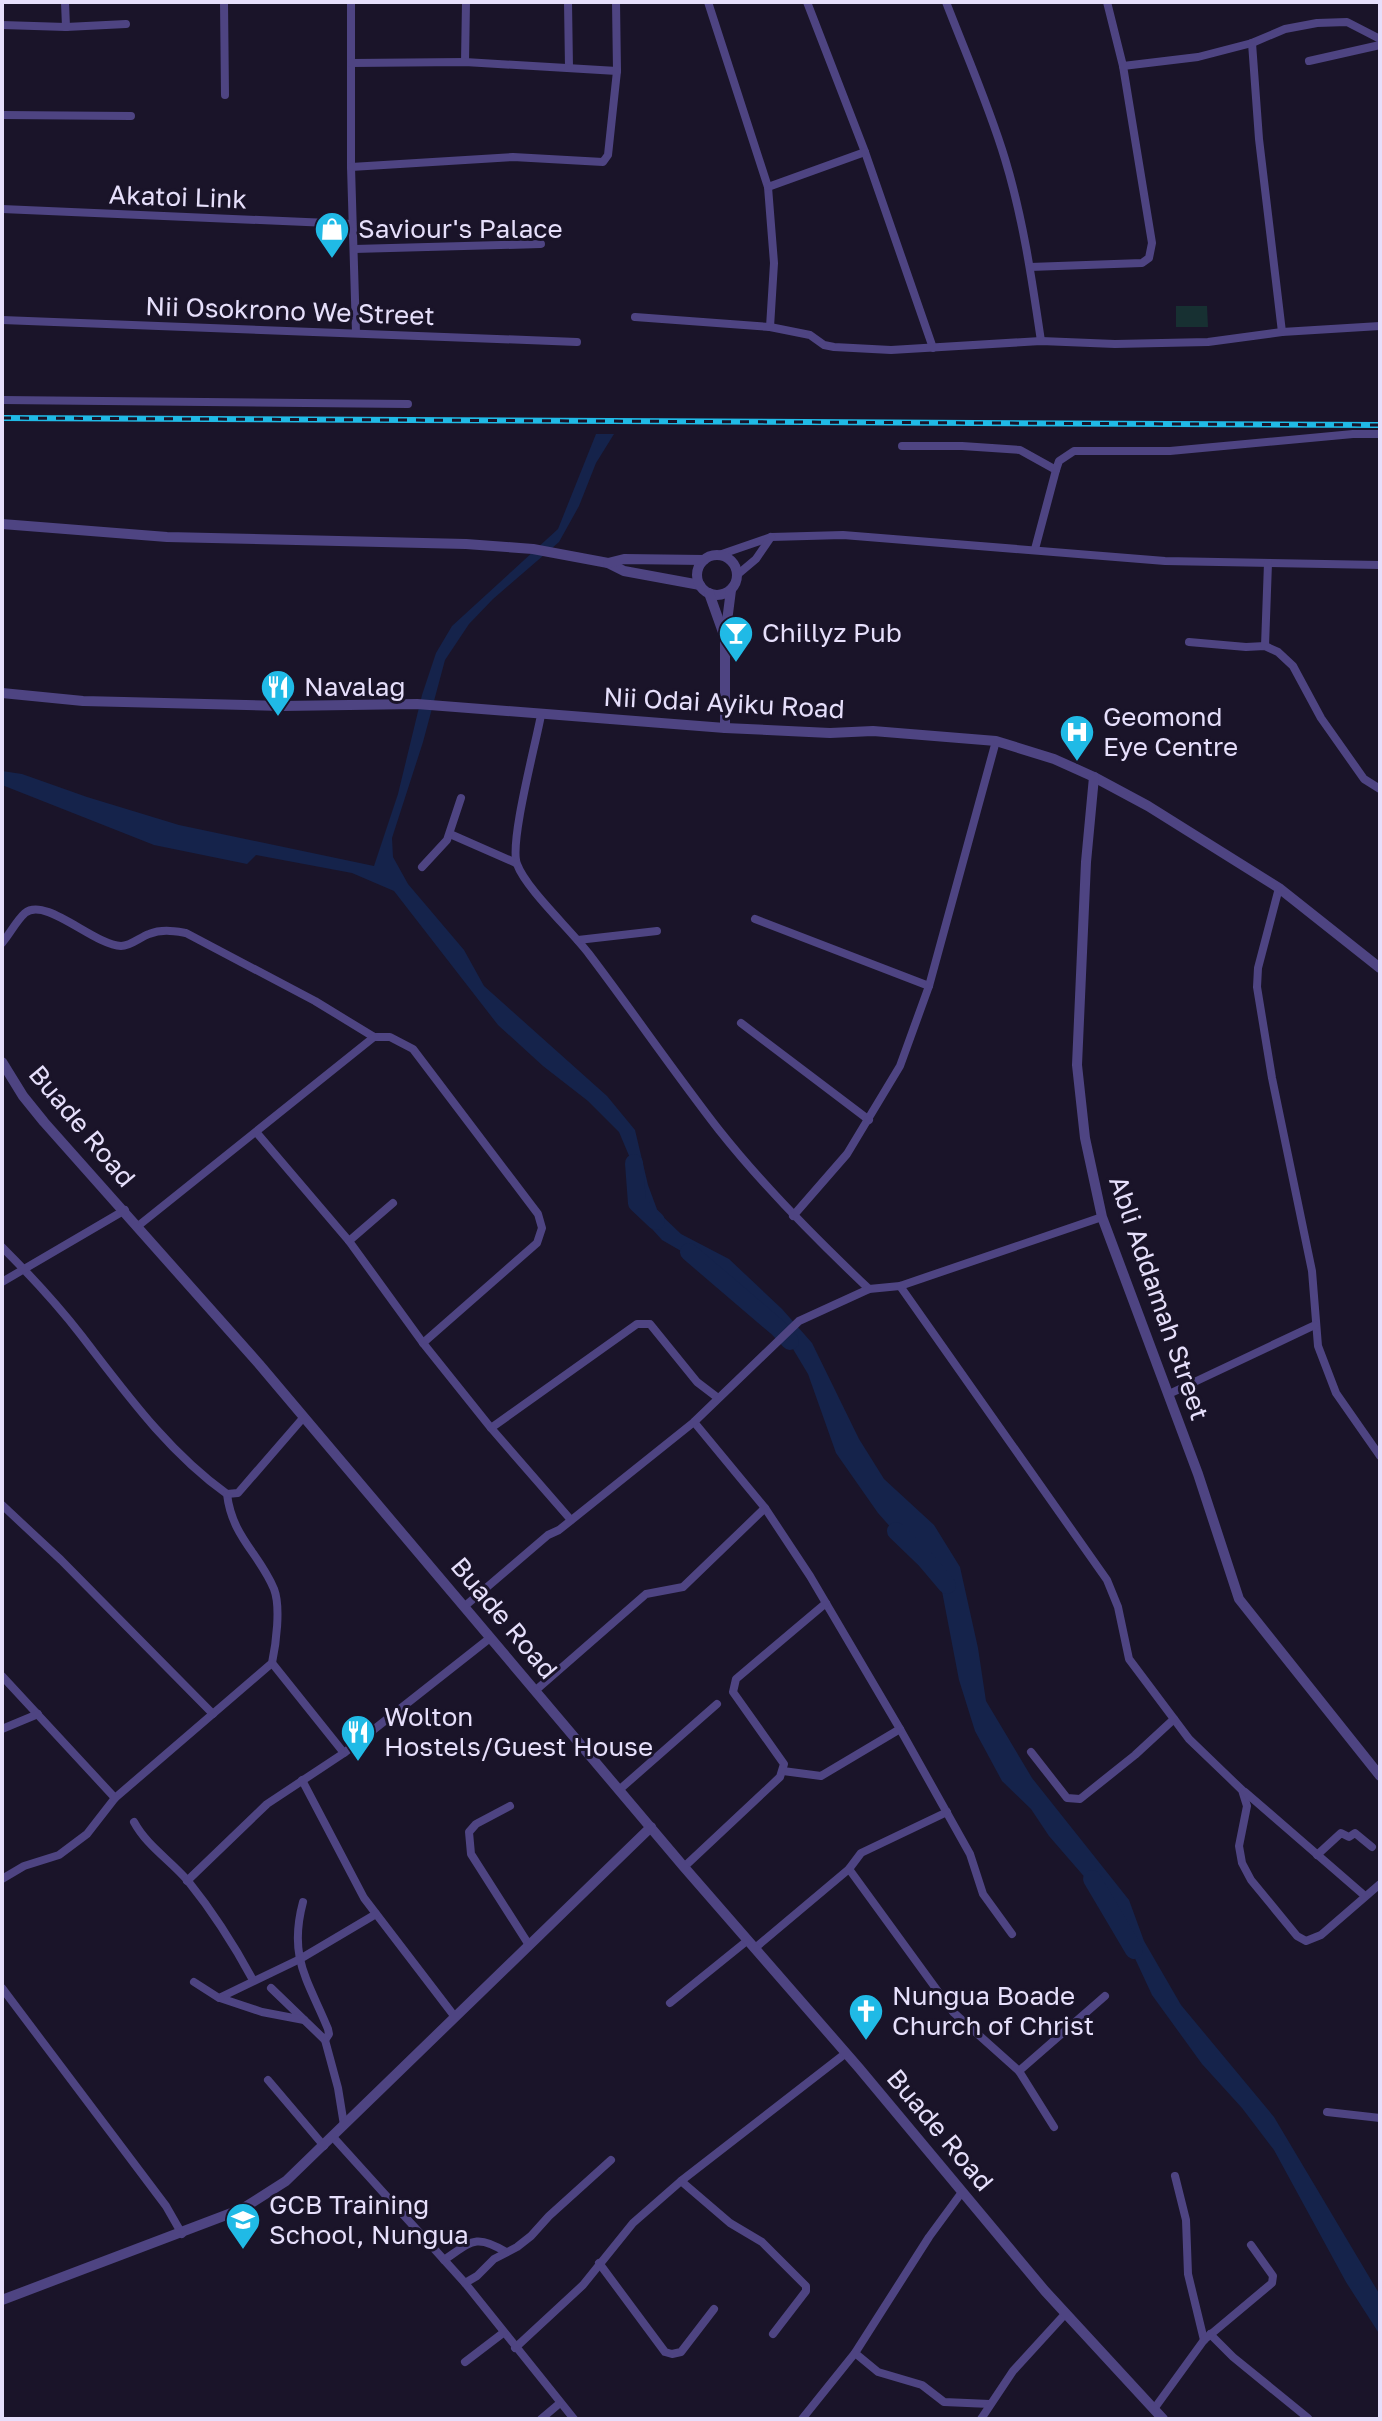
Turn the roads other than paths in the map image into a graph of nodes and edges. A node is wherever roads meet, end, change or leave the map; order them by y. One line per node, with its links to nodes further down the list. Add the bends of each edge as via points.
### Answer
1 (65, 2): 13 (street)
2 (224, 2): 23 (street)
3 (351, 2): 19 (street)
4 (466, 2): 18 (street)
5 (568, 2): 21 (street)
6 (616, 2): 22 (street)
7 (708, 2): 28 (street)
8 (807, 2): 26 (street)
9 (946, 2): 33 (street, via 1004,156)
10 (1107, 2): 20 (street)
11 (126, 24): 13 (street)
12 (2, 25): 13 (street)
13 (66, 27)
14 (1380, 39): 15 (street, via 1347,22 1285,29)
15 (1252, 43): 20 (street, via 1188,60); 38 (street)
16 (1380, 45): 17 (street)
17 (1309, 61)
18 (465, 62): 19 (street); 21 (street)
19 (351, 63): 27 (street)
20 (1123, 66): 33 (street, via 1152,243 1149,258 1142,263)
21 (569, 68): 22 (street)
22 (617, 71): 27 (street, via 603,162 513,157)
23 (225, 95)
24 (2, 115): 25 (street)
25 (131, 116)
26 (865, 152): 28 (street); 42 (street)
27 (351, 167): 30 (street)
28 (768, 187): 37 (street, via 774,263)
29 (2, 209): 30 (street, Akatoi Link)
30 (352, 224): 32 (street)
31 (541, 244): 32 (street)
32 (354, 249): 39 (street)
33 (1030, 267): 40 (street)
34 (635, 317): 37 (street)
35 (2, 320): 39 (street, Nii Osokrono We Street)
36 (1380, 326): 38 (street)
37 (770, 327): 42 (street, via 810,335 834,347)
38 (1282, 332): 40 (street, via 1208,342)
39 (356, 333): 41 (street, Nii Osokrono We Street)
40 (1041, 341): 42 (street)
41 (577, 342)
42 (933, 348)
43 (2, 400): 44 (street)
44 (408, 404)
45 (1380, 434): 47 (street, via 1170,451 1074,451 1059,461)
46 (902, 446): 47 (street, via 1020,450)
47 (1056, 470): 50 (street)
48 (2, 524): 53 (street, via 167,537 466,544)
49 (771, 537): 50 (street, via 843,535); 51 (street); 56 (street)
50 (1035, 549): 54 (street, via 1165,561)
51 (719, 555): 52 (street); 56 (street, via 732,561)
52 (704, 560): 53 (street); 57 (street, via 698,572)
53 (608, 563): 57 (street, via 624,571)
54 (1268, 563): 55 (street); 62 (street)
55 (1380, 565)
56 (737, 575): 58 (street)
57 (700, 585): 59 (street)
58 (731, 590): 59 (street); 60 (street)
59 (709, 593): 60 (street)
60 (725, 637): 65 (street)
61 (1189, 642): 62 (street)
62 (1265, 646): 68 (street, via 1293,666 1364,779)
63 (2, 693): 64 (street, Nii Odai Ayiku Road, via 145,703 417,704)
64 (541, 715): 65 (street, Nii Odai Ayiku Road); 71 (street, via 516,834)
65 (725, 728): 66 (street, Nii Odai Ayiku Road, via 873,731)
66 (996, 741): 67 (street, Nii Odai Ayiku Road); 79 (street)
67 (1094, 777): 73 (street, Nii Odai Ayiku Road); 88 (street, Abli Addamah Street, via 1077,1065)
68 (1380, 789)
69 (461, 798): 70 (street)
70 (450, 834): 71 (street); 72 (street)
71 (516, 863): 76 (street)
72 (422, 867)
73 (1279, 888): 78 (street, Nii Odai Ayiku Road); 96 (street, via 1257,987 1312,1271)
74 (755, 919): 79 (street)
75 (657, 931): 76 (street)
76 (578, 940): 87 (street, via 720,1131)
77 (2, 943): 81 (street, via 34,908 112,945 125,946 167,930 186,933)
78 (1380, 968)
79 (929, 986): 83 (street, via 900,1066)
80 (741, 1023): 83 (street)
81 (374, 1037): 84 (street); 97 (street, via 390,1037 413,1049 538,1214 542,1228 537,1243)
82 (2, 1062): 86 (street, Buade Road, via 44,1122)
83 (869, 1120): 87 (street)
84 (257, 1133): 89 (street); 90 (street)
85 (393, 1203): 90 (street)
86 (125, 1210): 89 (street, Buade Road); 92 (street)
87 (793, 1216): 95 (street)
88 (1102, 1217): 94 (street); 98 (street, Abli Addamah Street)
89 (138, 1226): 100 (street, Buade Road)
90 (349, 1241): 97 (street)
91 (2, 1247): 92 (street)
92 (24, 1268): 93 (street); 104 (street, via 137,1410)
93 (2, 1282)
94 (900, 1286): 95 (street); 117 (street, via 1107,1580 1129,1659)
95 (869, 1289): 99 (street, via 799,1321)
96 (1315, 1325): 98 (street); 103 (street, via 1336,1393)
97 (423, 1343): 102 (street)
98 (1169, 1394): 123 (street, Abli Addamah Street, via 1239,1599)
99 (718, 1398): 101 (street); 102 (street, via 644,1323)
100 (303, 1418): 104 (street, via 238,1493); 109 (street, Buade Road)
101 (694, 1422): 106 (street); 107 (street)
102 (491, 1428): 107 (street)
103 (1378, 1449)
104 (227, 1494): 111 (street, via 233,1523 274,1589)
105 (2, 1505): 116 (street)
106 (765, 1508): 108 (street); 113 (street, via 683,1587 646,1594)
107 (571, 1520): 109 (street)
108 (826, 1603): 119 (street); 122 (street, via 733,1685 784,1764)
109 (465, 1606): 110 (street, Buade Road)
110 (490, 1638): 113 (street, Buade Road); 121 (street)
111 (272, 1663): 116 (street); 121 (street)
112 (2, 1676): 115 (street)
113 (536, 1690): 125 (street, Buade Road)
114 (717, 1704): 125 (street)
115 (38, 1714): 118 (street); 127 (street)
116 (213, 1714): 127 (street)
117 (1174, 1719): 120 (street, via 1080,1799 1067,1798); 126 (street)
118 (2, 1729)
119 (900, 1729): 122 (street, via 821,1776); 129 (street)
120 (1031, 1752)
121 (344, 1753): 124 (street)
122 (783, 1771): 134 (street)
123 (1380, 1776)
124 (302, 1780): 137 (street, via 267,1804); 141 (street)
125 (619, 1790): 131 (street, Buade Road)
126 (1242, 1790): 133 (street); 139 (street, via 1247,1806 1239,1846 1242,1863 1297,1936 1306,1941 1321,1935)
127 (115, 1798): 136 (street, via 87,1834 59,1855)
128 (510, 1806): 144 (street, via 476,1824 469,1843)
129 (947, 1812): 135 (street, via 861,1853); 142 (street, via 970,1854 978,1884)
130 (134, 1822): 137 (street)
131 (651, 1827): 134 (street, Buade Road); 144 (street)
132 (1372, 1847): 133 (street, via 1355,1833 1341,1833)
133 (1317, 1855): 139 (street)
134 (684, 1867): 143 (street, Buade Road)
135 (849, 1869): 143 (street); 157 (street, via 953,2012)
136 (2, 1879)
137 (187, 1881): 146 (street, via 230,1937)
138 (1380, 1884): 139 (street)
139 (1365, 1896)
140 (303, 1902): 145 (street, via 296,1941)
141 (376, 1914): 145 (street); 153 (street)
142 (1012, 1934)
143 (752, 1944): 152 (street); 156 (street, Buade Road)
144 (529, 1945): 153 (street)
145 (300, 1959): 146 (street); 155 (street, via 328,2029)
146 (253, 1980): 151 (street)
147 (194, 1982): 151 (street)
148 (2, 1988): 169 (street)
149 (271, 1988): 154 (street)
150 (1105, 1996): 157 (street)
151 (219, 1998): 154 (street)
152 (670, 2003)
153 (455, 2017): 161 (street)
154 (305, 2020): 155 (street)
155 (325, 2040): 161 (street)
156 (846, 2053): 167 (street); 168 (street, Buade Road)
157 (1019, 2071): 162 (street)
158 (268, 2080): 164 (street)
159 (1327, 2112): 160 (street)
160 (1380, 2118)
161 (344, 2125): 163 (street)
162 (1054, 2127)
163 (333, 2137): 164 (street); 172 (street)
164 (324, 2146): 169 (street, via 286,2181 242,2209)
165 (611, 2160): 171 (street, via 531,2236)
166 (1175, 2176): 180 (street, via 1186,2220 1190,2287)
167 (681, 2181): 173 (street, via 633,2223); 179 (street, via 730,2223 762,2242 806,2286)
168 (962, 2192): 177 (street, Buade Road); 182 (street)
169 (182, 2234): 175 (street)
170 (1251, 2245): 180 (street, via 1272,2274 1272,2283)
171 (506, 2252): 172 (street, via 488,2241 468,2243); 174 (street)
172 (444, 2260): 174 (street)
173 (599, 2263): 176 (street, via 665,2352 681,2352); 181 (street, via 583,2285)
174 (465, 2283): 178 (street)
175 (2, 2300)
176 (714, 2309)
177 (1066, 2313): 185 (street); 186 (street, Buade Road)
178 (503, 2333): 181 (street); 183 (street)
179 (773, 2334)
180 (1207, 2337): 186 (street); 187 (street)
181 (515, 2348): 184 (street)
182 (855, 2353): 185 (street, via 878,2372 922,2385 944,2402); 190 (street)
183 (465, 2362)
184 (560, 2403): 188 (street); 189 (street)
185 (990, 2404): 191 (street)
186 (1154, 2409): 192 (street, Buade Road)
187 (1308, 2418)
188 (541, 2419)
189 (574, 2419)
190 (802, 2419)
191 (981, 2419)
192 (1163, 2419)

